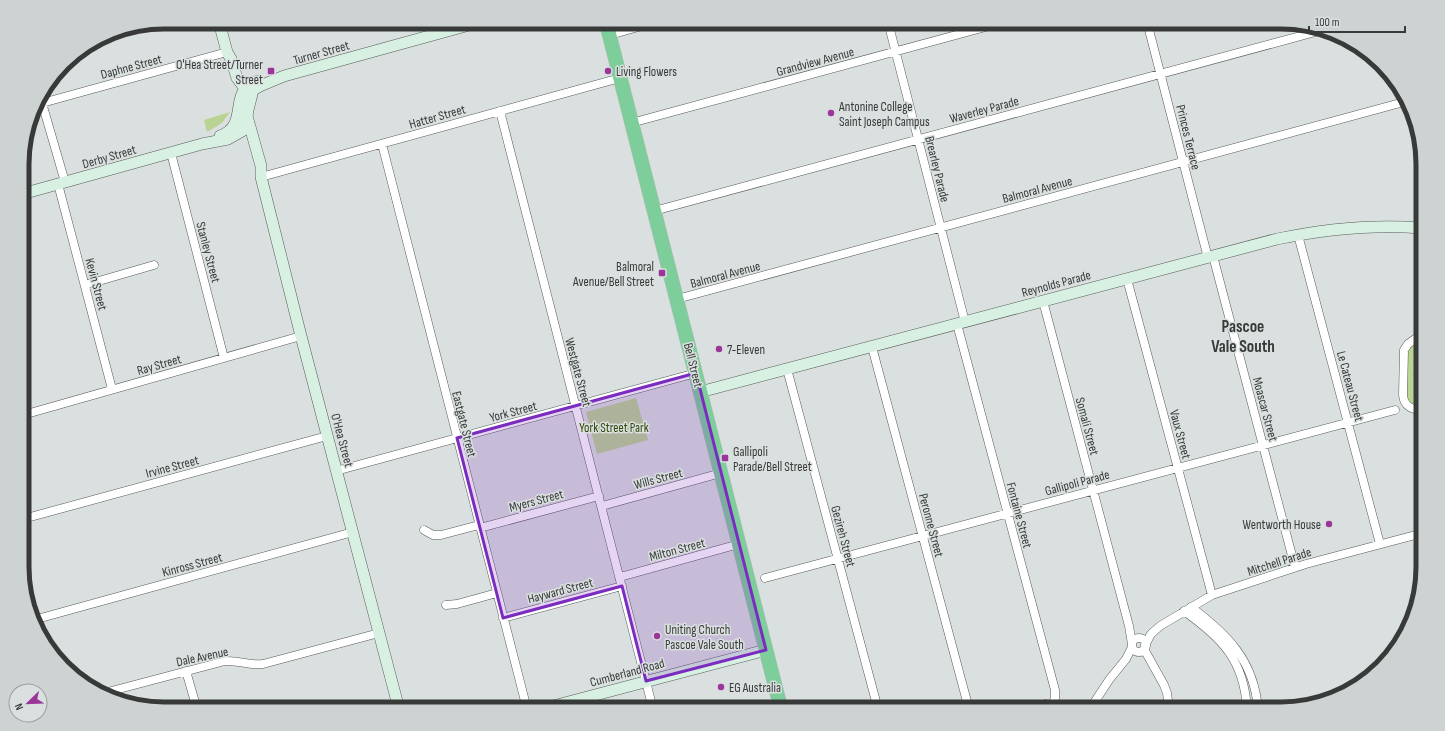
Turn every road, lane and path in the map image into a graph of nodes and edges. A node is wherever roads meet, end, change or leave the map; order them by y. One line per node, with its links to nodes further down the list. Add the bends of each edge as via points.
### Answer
1 (221, 29): 9 (street)
2 (455, 29): 11 (street, Turner Street)
3 (608, 29): 12 (highway, Bell Street)
4 (890, 29): 8 (street, Brearley Parade)
5 (978, 29): 8 (street, Grandview Avenue)
6 (1149, 29): 10 (street, Princes Terrace)
7 (1312, 33): 10 (street, Waverley Parade)
8 (895, 51): 21 (street, Grandview Avenue); 23 (street, Brearley Parade)
9 (227, 52): 13 (street, via 237,78); 14 (street, Daphne Street); 16 (street)
10 (1161, 74): 23 (street, Waverley Parade); 27 (street, Princes Terrace)
11 (284, 76): 13 (street, Turner Street, via 262,80); 15 (street, Turner Street, via 256,87)
12 (620, 78): 19 (street, Hatter Street); 21 (highway, Bell Street)
13 (246, 88): 15 (street); 16 (street)
14 (46, 99)
15 (250, 100): 20 (street, Turner Street)
16 (239, 102): 20 (street, Derby Street)
17 (1401, 103): 27 (street, Balmoral Avenue)
18 (42, 105): 29 (street, Kevin Street)
19 (500, 111): 25 (street, Hatter Street); 50 (street, Westgate Street)
20 (243, 115): 22 (street, O'Hea Street, via 238,126); 24 (street, Derby Street, via 229,132); 28 (street, O'Hea Street, via 261,166)
21 (632, 123): 31 (highway, Bell Street)
22 (242, 131): 24 (street, Derby Street, via 228,139); 28 (street, O'Hea Street)
23 (918, 140): 31 (street, Waverley Parade); 32 (street, Brearley Parade)
24 (202, 144): 26 (street, Derby Street)
25 (382, 144): 28 (street, Hatter Street); 56 (street, Eastgate Street)
26 (171, 153): 29 (street, Derby Street); 45 (street, Stanley Street)
27 (1183, 162): 32 (street, Balmoral Avenue); 35 (street, Princes Terrace)
28 (261, 177): 42 (street, O'Hea Street)
29 (61, 183): 30 (street, Derby Street); 38 (street, Kevin Street)
30 (29, 192)
31 (654, 211): 39 (highway, Bell Street)
32 (941, 228): 39 (street, Balmoral Avenue); 41 (street, Brearley Parade)
33 (1416, 228): 34 (street, Reynolds Parade, via 1375,226)
34 (1298, 235): 35 (street, Reynolds Parade); 54 (street, Le Cateau Street)
35 (1210, 257): 37 (street, Reynolds Parade); 57 (street, Moascar Street)
36 (154, 265): 38 (street)
37 (1127, 279): 40 (street, Reynolds Parade); 58 (street, Vaux Street)
38 (85, 284): 48 (street, Kevin Street)
39 (677, 299): 47 (highway, Bell Street)
40 (1043, 302): 41 (street, Reynolds Parade); 61 (street, Somali Street)
41 (961, 323): 44 (street, Reynolds Parade); 64 (street, Fontaine Street)
42 (301, 336): 45 (street, Ray Street); 55 (street, O'Hea Street)
43 (1416, 338): 52 (street, via 1404,350 1403,395 1406,405)
44 (872, 347): 46 (street, Reynolds Parade); 70 (street, Peronne Street)
45 (224, 358): 48 (street, Ray Street)
46 (787, 369): 49 (street, Reynolds Parade); 73 (street, Gezireh Street)
47 (696, 373): 49 (highway, Bell Street); 50 (street, York Street)
48 (112, 389): 53 (street, Ray Street)
49 (700, 392): 60 (highway, Bell Street)
50 (576, 406): 56 (street, York Street); 62 (street, Westgate Street)
51 (1395, 410): 54 (street, Gallipoli Parade)
52 (1416, 410)
53 (29, 413)
54 (1348, 422): 57 (street, Gallipoli Parade); 72 (street, Le Cateau Street)
55 (327, 436): 59 (street, O'Hea Street); 65 (street, Irvine Street)
56 (457, 438): 59 (street, York Street); 66 (street, Eastgate Street)
57 (1263, 445): 58 (street, Gallipoli Parade); 74 (street, Moascar Street)
58 (1178, 468): 61 (street, Gallipoli Parade); 79 (street, Vaux Street)
59 (336, 471): 68 (street, O'Hea Street)
60 (722, 473): 63 (street, Wills Street); 71 (highway, Bell Street)
61 (1093, 491): 64 (street, Gallipoli Parade); 85 (street, Somali Street, via 1129,626)
62 (599, 496): 63 (street, Westgate Street); 66 (street, Myers Street)
63 (602, 506): 75 (street, Westgate Street)
64 (1008, 514): 70 (street, Gallipoli Parade); 98 (street, Fontaine Street, via 1055,690)
65 (29, 517)
66 (480, 527): 67 (street, Myers Street, via 441,535 433,535); 78 (street, Eastgate Street)
67 (424, 530)
68 (353, 532): 82 (street, Kinross Street); 84 (street, O'Hea Street)
69 (1416, 535): 72 (street, Mitchell Parade)
70 (923, 536): 73 (street, Gallipoli Parade); 97 (street, Peronne Street)
71 (739, 544): 75 (street, Milton Street); 86 (highway, Bell Street)
72 (1380, 544): 74 (street, Mitchell Parade)
73 (838, 559): 76 (street, Gallipoli Parade); 96 (street, Gezireh Street)
74 (1295, 567): 79 (street, Mitchell Parade)
75 (620, 577): 77 (street, Westgate Street)
76 (765, 578)
77 (622, 586): 83 (street, Hayward Street); 88 (street, Westgate Street)
78 (497, 593): 80 (street); 83 (street, Eastgate Street)
79 (1212, 595): 81 (street, Mitchell Parade)
80 (446, 605)
81 (1187, 609): 85 (street, Mitchell Parade, via 1160,626); 101 (street, via 1229,654 1241,674); 102 (street, via 1221,631 1231,642 1252,679)
82 (39, 618)
83 (503, 618): 92 (street, Eastgate Street)
84 (379, 633): 87 (street, Dale Avenue, via 263,664 219,662); 91 (street, O'Hea Street)
85 (1138, 646): 99 (street, Mitchell Parade, via 1109,680); 100 (street, Somali Street, via 1158,672)
86 (766, 650): 88 (street, Cumberland Road); 95 (highway, Bell Street)
87 (186, 671): 89 (street, Dale Avenue); 90 (street)
88 (646, 681): 93 (street, Cumberland Road); 94 (street, Westgate Street)
89 (111, 691)
90 (195, 702)
91 (396, 702)
92 (525, 702)
93 (568, 702)
94 (651, 702)
95 (779, 702)
96 (876, 702)
97 (967, 702)
98 (1055, 702)
99 (1095, 702)
100 (1168, 702)
101 (1247, 702)
102 (1257, 702)

